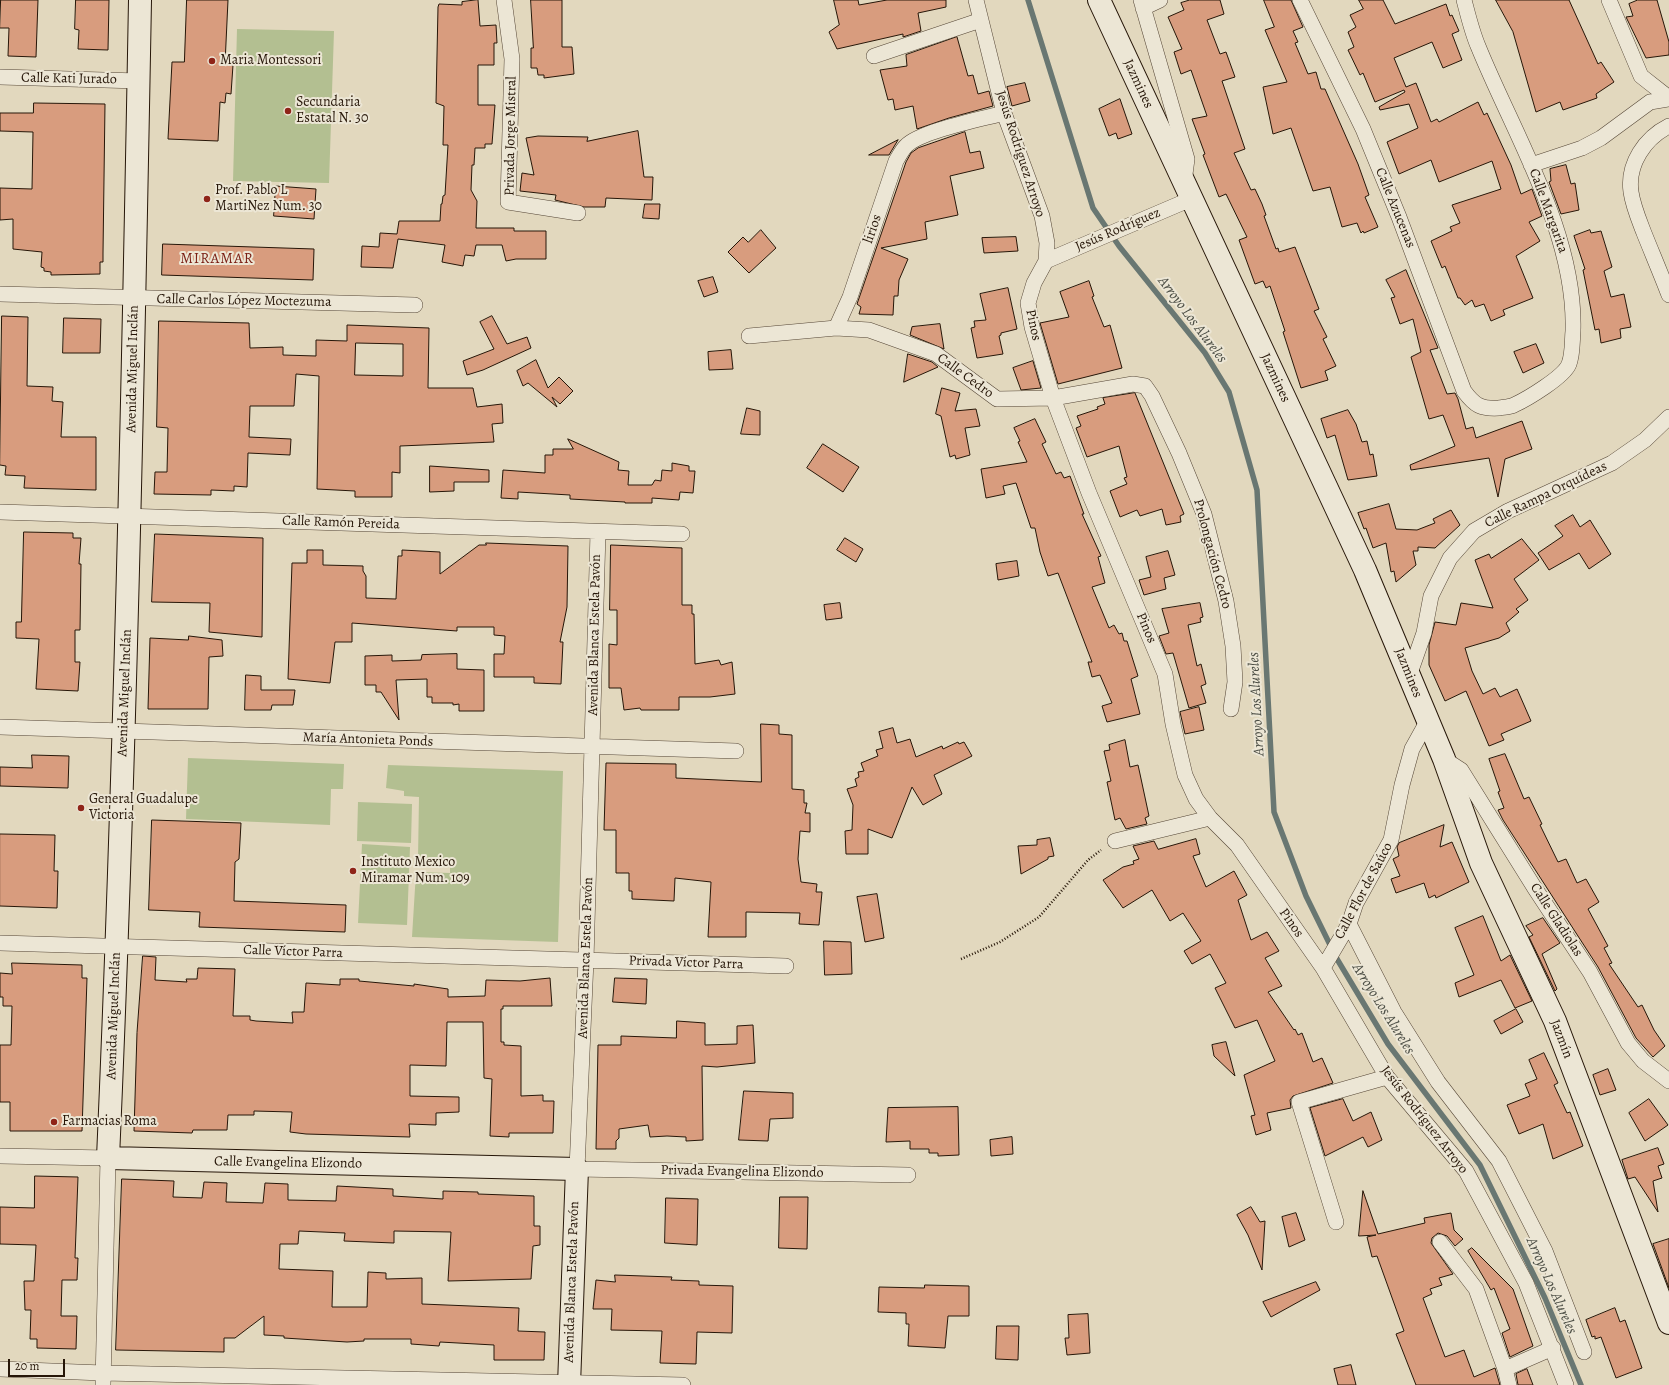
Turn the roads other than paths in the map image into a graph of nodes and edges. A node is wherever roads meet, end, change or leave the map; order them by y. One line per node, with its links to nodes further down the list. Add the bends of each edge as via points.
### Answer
1 (140, 0): 13 (main road, Avenida Miguel Inclán)
2 (504, 0): 19 (street, Privada Jorge Mistral, via 512,59 508,202)
3 (976, 0): 10 (street, Jesús Rodríguez Arroyo)
4 (1099, 0): 18 (main road, Jazmines)
5 (1160, 0): 9 (street)
6 (1300, 0): 29 (street, Calle Azucenas, via 1363,129 1464,391 1470,400 1481,407)
7 (1464, 0): 17 (street, Calle Margarita, via 1477,45)
8 (1609, 0): 14 (street, via 1641,76)
9 (1142, 4): 18 (street, via 1187,158)
10 (981, 20): 11 (street); 15 (street, Jesús Rodríguez Arroyo)
11 (874, 56)
12 (0, 77): 13 (street, Calle Kati Jurado)
13 (139, 81): 23 (main road, Avenida Miguel Inclán)
14 (1669, 99): 17 (street, via 1650,102 1602,138 1582,148)
15 (1004, 113): 20 (street, Jesús Rodríguez Arroyo, via 1042,216 1047,243); 25 (street, lirios, via 916,138 906,146 896,161 850,297)
16 (1669, 126): 22 (street, via 1656,132 1642,149 1632,167 1630,192)
17 (1531, 164): 29 (street, Calle Margarita, via 1564,251 1573,310 1572,348 1569,365 1532,396 1511,407)
18 (1187, 191): 20 (street, Jesús Rodríguez, via 1122,228); 35 (main road, Jazmines, via 1365,570)
19 (578, 213)
20 (1046, 262): 28 (street, Pinos, via 1034,283 1028,302 1032,327)
21 (0, 294): 23 (street, Calle Carlos López Moctezuma)
22 (1669, 295)
23 (134, 298): 24 (street, Calle Carlos López Moctezuma); 32 (main road, Avenida Miguel Inclán)
24 (415, 305)
25 (836, 328): 26 (street); 28 (street, Calle Cedro, via 869,330 936,354 997,399)
26 (749, 336)
27 (1145, 386): 28 (street, Calle Cedro, via 1133,384); 36 (street, Prolongación Cedro, via 1179,453 1204,514 1226,601 1233,646 1235,682)
28 (1052, 398): 43 (street, Pinos, via 1165,674 1185,775 1196,799)
29 (1490, 408)
30 (1669, 417): 35 (street, Calle Rampa Orquídeas, via 1645,440 1612,462 1508,511 1474,530 1450,558 1431,596 1424,632)
31 (0, 512): 32 (street, Calle Ramón Pereida)
32 (131, 516): 33 (street, Calle Ramón Pereida); 39 (main road, Avenida Miguel Inclán)
33 (598, 532): 34 (street, Calle Ramón Pereida); 40 (street, Avenida Blanca Estela Pavón)
34 (682, 534)
35 (1409, 676): 37 (main road, Jazmines)
36 (1231, 709)
37 (1428, 722): 42 (main road, Jazmines); 45 (street, Calle Flor de Saúco, via 1412,749 1391,840 1356,903)
38 (0, 727): 39 (street, María Antonieta Ponds)
39 (123, 731): 40 (street, María Antonieta Ponds); 47 (main road, Avenida Miguel Inclán)
40 (593, 748): 41 (street, María Antonieta Ponds); 48 (street, Avenida Blanca Estela Pavón)
41 (736, 751)
42 (1444, 758): 52 (street, Calle Gladiolas, via 1461,770 1590,972 1628,1043 1643,1061); 59 (main road, Jazmín, via 1481,863 1555,1021)
43 (1210, 818): 44 (street); 49 (street, Pinos, via 1237,845)
44 (1115, 841)
45 (1349, 924): 49 (street, Calle Flor de Saúco); 61 (street, via 1394,1012 1438,1082 1500,1161 1545,1251)
46 (0, 943): 47 (street, Calle Víctor Parra)
47 (117, 947): 48 (street, Calle Víctor Parra); 54 (main road, Avenida Miguel Inclán)
48 (586, 960): 50 (street, Privada Víctor Parra); 55 (street, Avenida Blanca Estela Pavón)
49 (1324, 965): 51 (street, Jesús Rodríguez Arroyo)
50 (786, 966)
51 (1387, 1077): 57 (street, via 1299,1102); 60 (street, Jesús Rodríguez Arroyo, via 1466,1171 1526,1283)
52 (1669, 1081)
53 (0, 1156): 54 (street, Calle Evangelina Elizondo)
54 (108, 1158): 55 (main road, Calle Evangelina Elizondo); 64 (street, Avenida Miguel Inclán)
55 (577, 1170): 56 (street, Privada Evangelina Elizondo); 65 (main road, Avenida Blanca Estela Pavón)
56 (908, 1175)
57 (1336, 1222)
58 (1440, 1242): 63 (street, via 1476,1289)
59 (1669, 1323)
60 (1553, 1348): 63 (street); 68 (street, Jesús Rodríguez Arroyo)
61 (1584, 1352)
62 (0, 1368): 64 (street)
63 (1505, 1369): 67 (street)
64 (103, 1379): 65 (street)
65 (569, 1384): 66 (street)
66 (683, 1385)
67 (1509, 1385)
68 (1566, 1385)

